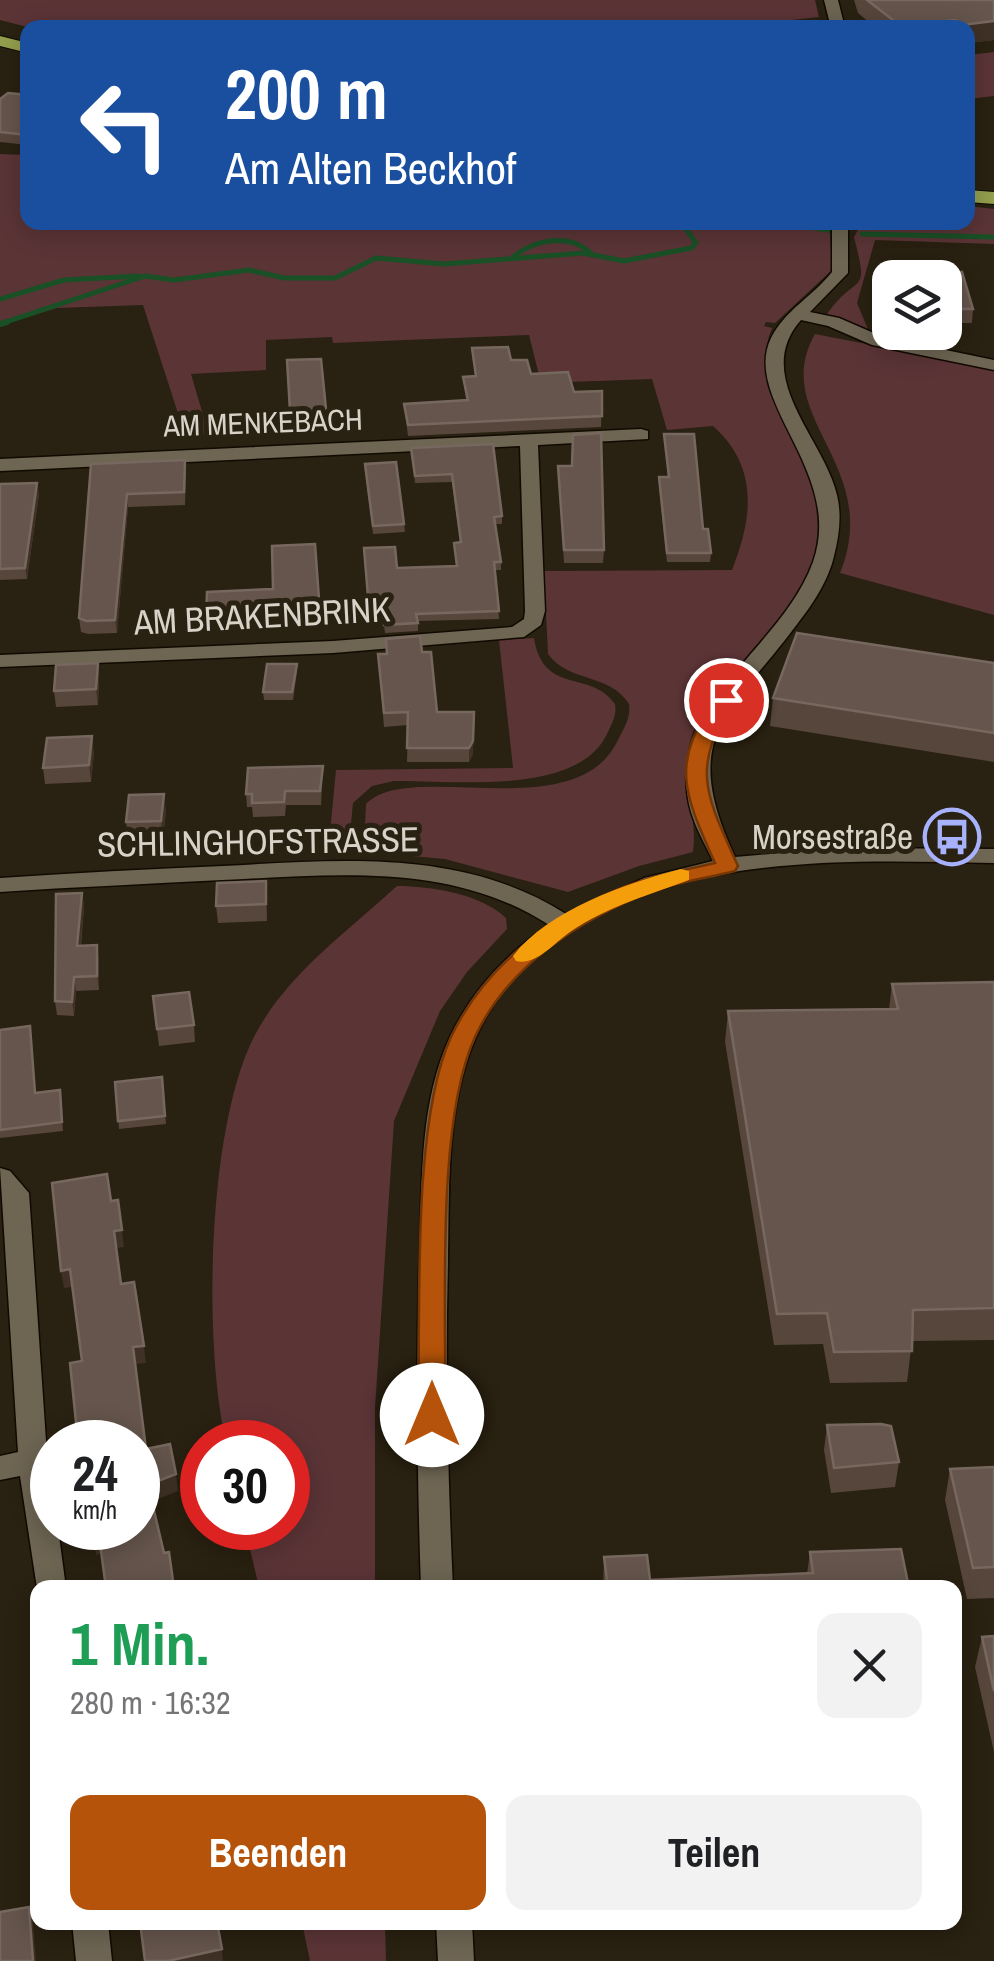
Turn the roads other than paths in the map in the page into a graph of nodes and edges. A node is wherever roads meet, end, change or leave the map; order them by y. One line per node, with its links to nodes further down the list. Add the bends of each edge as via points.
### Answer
1 (838, 230): 2 (street, via 843,263 828,287)
2 (795, 314): 3 (street, via 878,342); 9 (street, via 775,350 776,378 826,482 832,534 811,589 697,745 697,798)
3 (994, 366)
4 (641, 435): 5 (street, AM MENKEBACH)
5 (529, 442): 6 (street, AM MENKEBACH); 7 (street, AM BRAKENBRINK, via 536,612 527,628 333,647)
6 (0, 465)
7 (0, 661)
8 (994, 856): 9 (street, via 828,856)
9 (727, 866): 11 (street, via 646,886)
10 (0, 885): 11 (street, SCHLINGHOFSTRASSE, via 402,870 483,882)
11 (566, 924): 18 (street, via 521,958 475,1015 462,1038 444,1110 432,1300)
12 (0, 1178): 13 (street, via 16,1194)
13 (31, 1420)
14 (30, 1463): 15 (street)
15 (0, 1468)
16 (45, 1550): 17 (street)
17 (49, 1580)
18 (437, 1580)
19 (91, 1930): 21 (street)
20 (454, 1930): 22 (street)
21 (94, 1961)
22 (456, 1961)

